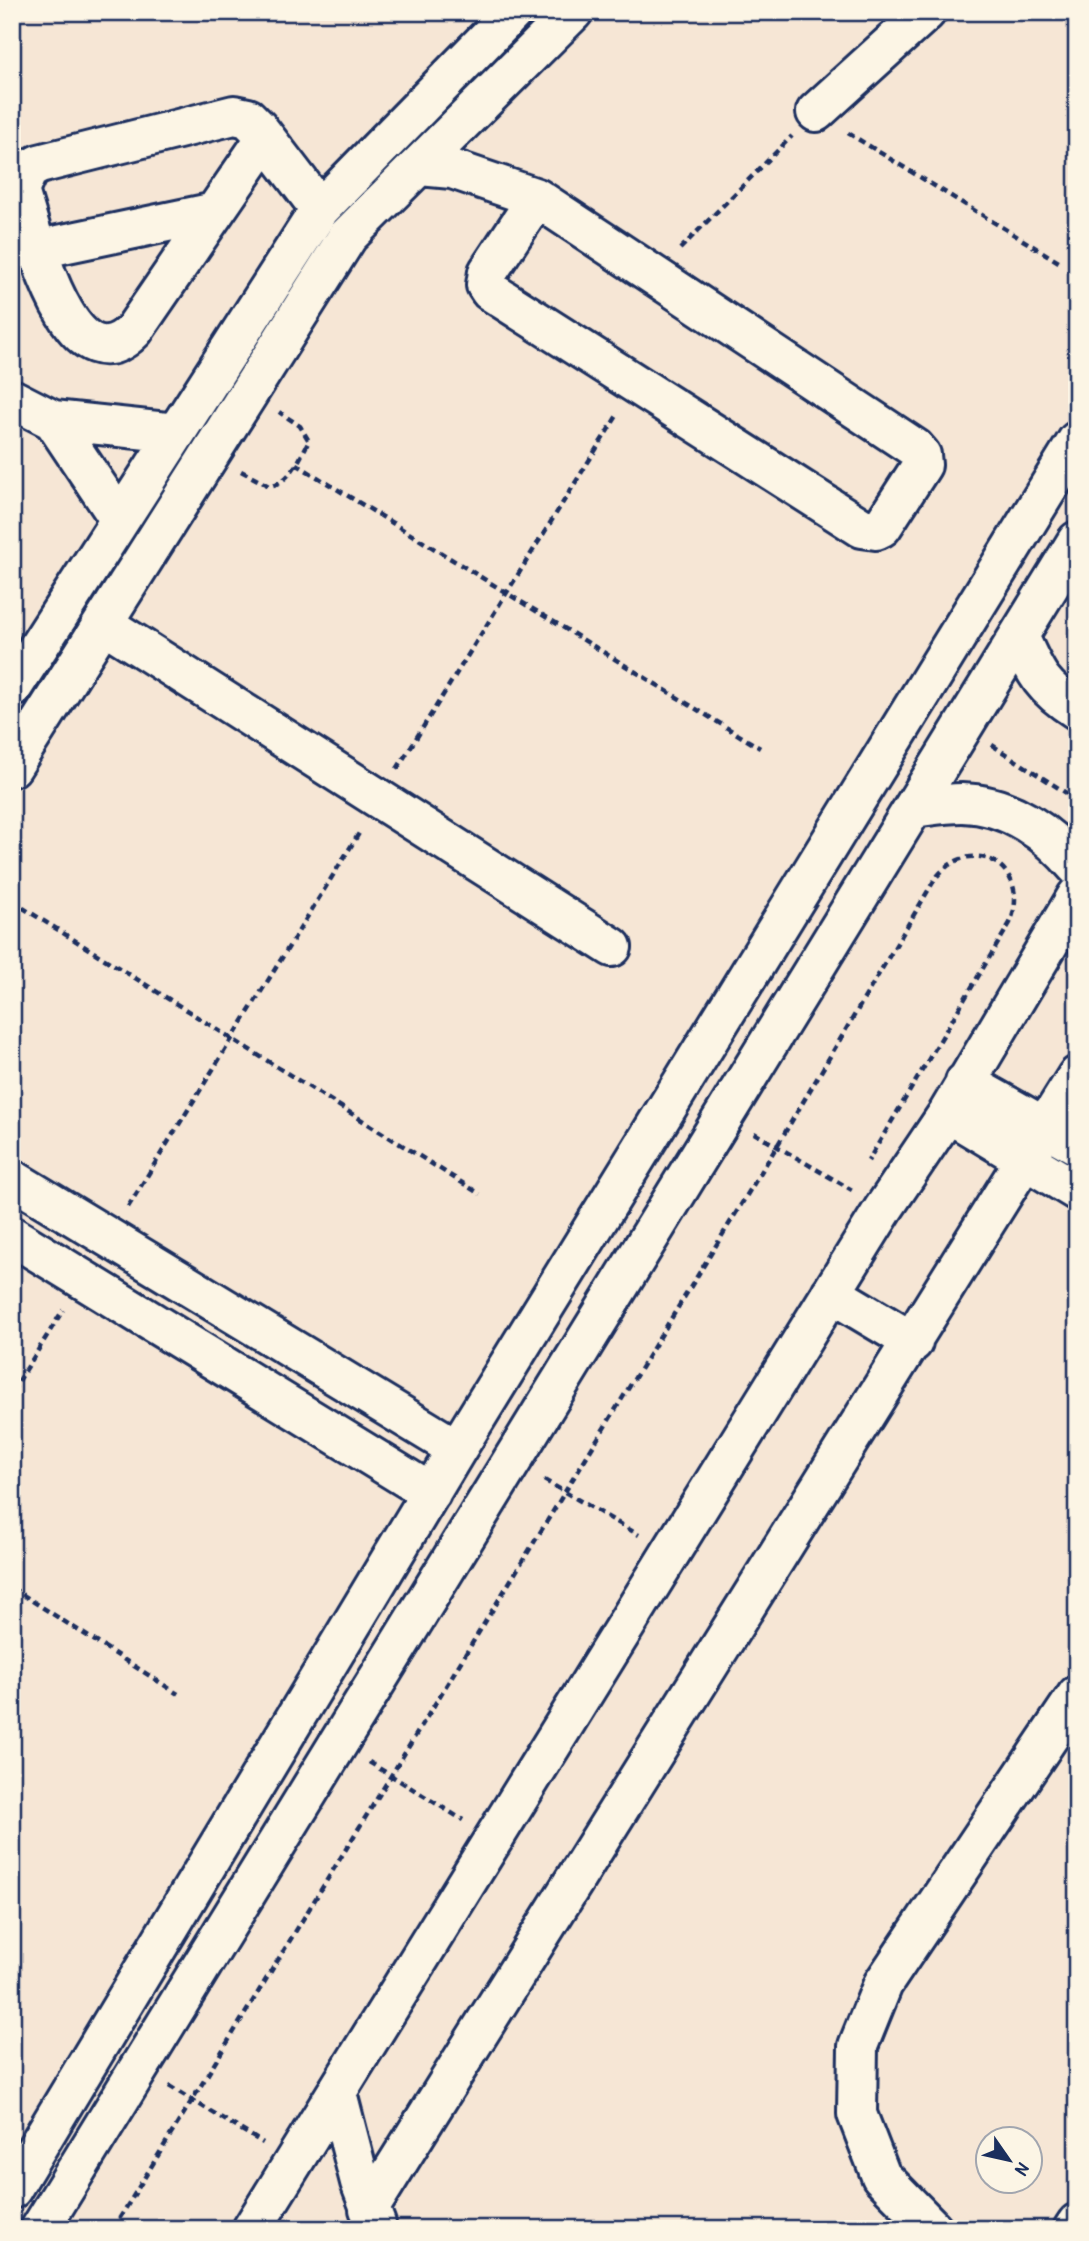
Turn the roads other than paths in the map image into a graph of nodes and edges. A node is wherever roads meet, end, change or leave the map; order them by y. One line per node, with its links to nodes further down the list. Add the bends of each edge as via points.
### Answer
1 (513, 12): 8 (street)
2 (573, 12): 6 (street)
3 (926, 12): 4 (street)
4 (816, 112)
5 (265, 139): 8 (street); 9 (street); 10 (street, via 248,118 234,115 39,164 28,170 19,191)
6 (420, 166): 7 (street, via 452,169); 17 (street, via 348,236)
7 (537, 198): 7 (street, via 488,272 490,291 869,531 882,527 922,465 915,448)
8 (320, 209): 13 (street)
9 (215, 212): 10 (street); 10 (street, via 134,330 122,342 106,346 89,340 64,316)
10 (39, 249)
11 (12, 399): 12 (street)
12 (53, 421): 13 (street); 15 (street)
13 (176, 433): 15 (street)
14 (1077, 441): 35 (street)
15 (120, 520): 19 (street)
16 (1077, 541): 18 (street)
17 (104, 624): 21 (street); 25 (street)
18 (1018, 636): 20 (street, via 1037,677); 22 (street)
19 (12, 688)
20 (1077, 710)
21 (12, 767)
22 (913, 808): 23 (street, via 963,803 1012,814 1055,841); 42 (street)
23 (1077, 867)
24 (1077, 896): 27 (street)
25 (612, 947)
26 (1077, 1076): 28 (street)
27 (957, 1097): 28 (street); 29 (street); 33 (street)
28 (1061, 1136): 29 (street)
29 (1026, 1160): 31 (street); 34 (street)
30 (12, 1179): 35 (street)
31 (1077, 1191)
32 (12, 1236): 36 (street)
33 (831, 1293): 34 (street); 38 (street)
34 (913, 1342): 40 (street)
35 (457, 1450): 36 (street)
36 (431, 1493): 39 (street)
37 (1077, 1695): 44 (street, via 883,1984 858,2046 857,2114 881,2176)
38 (337, 2093): 40 (street); 43 (street)
39 (12, 2189)
40 (374, 2219)
41 (1077, 2223): 45 (street)
42 (40, 2229)
43 (252, 2229)
44 (933, 2229)
45 (1073, 2229)

